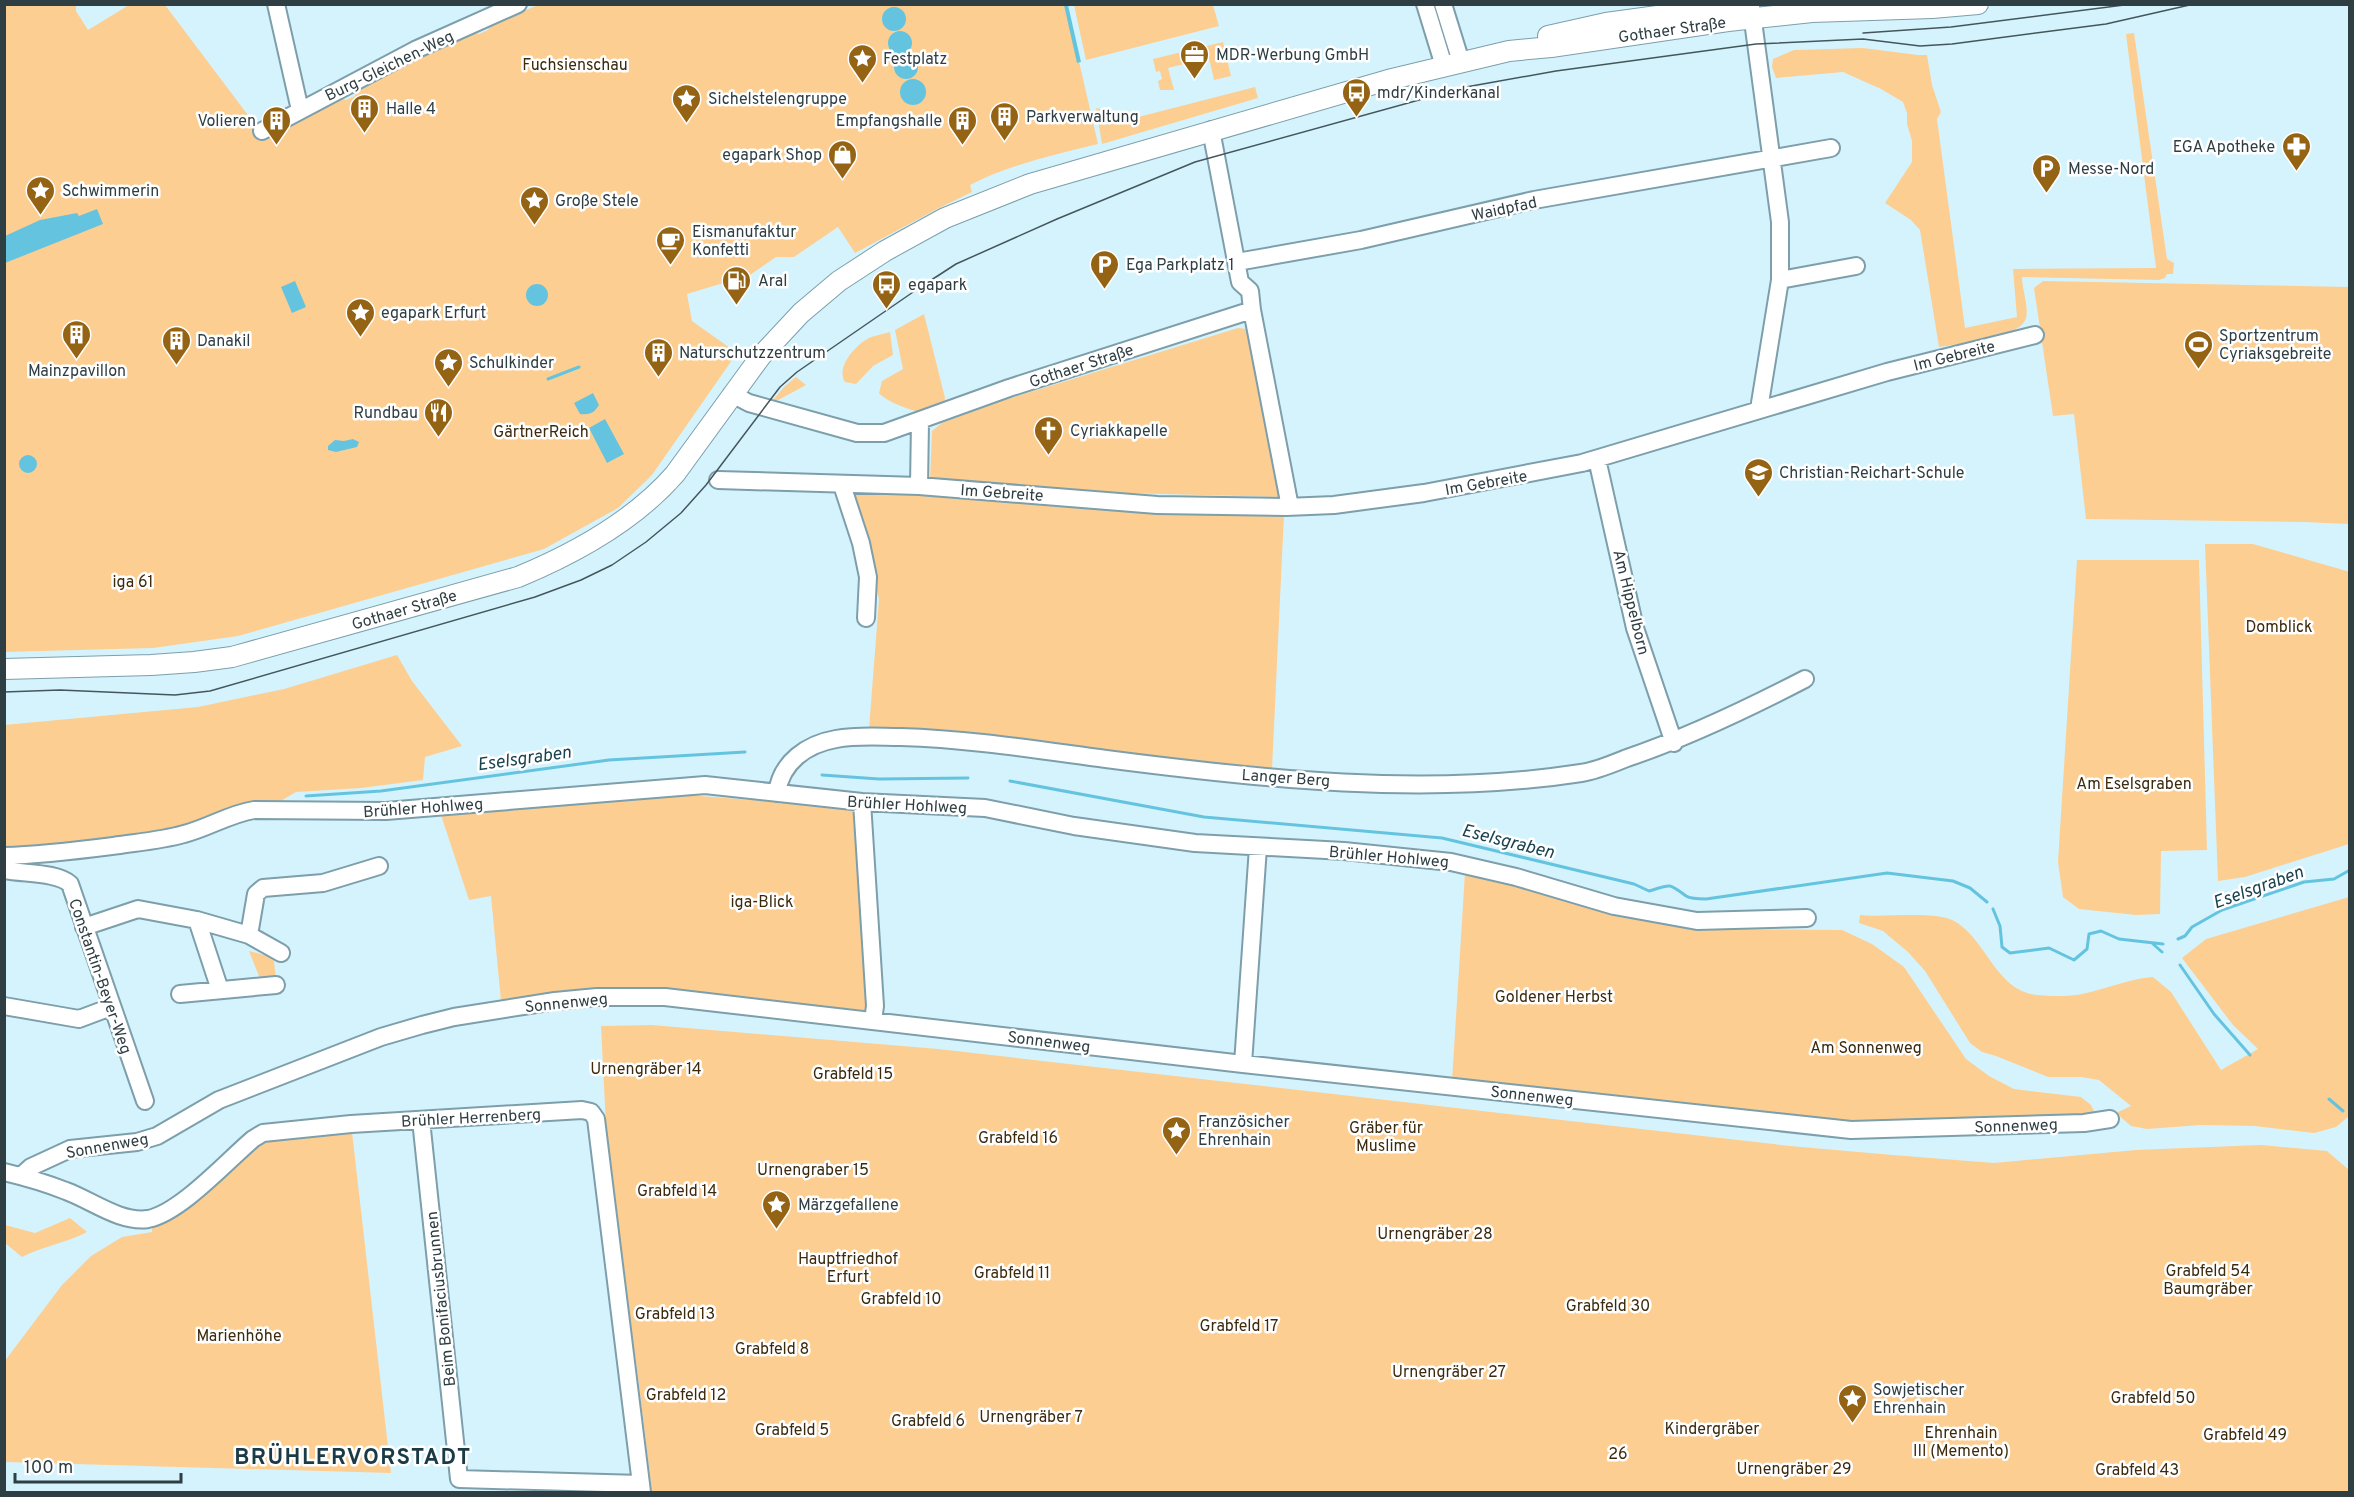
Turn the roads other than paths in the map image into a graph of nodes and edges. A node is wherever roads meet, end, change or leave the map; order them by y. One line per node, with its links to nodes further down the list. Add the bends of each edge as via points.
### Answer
1 (276, 4): 8 (street)
2 (518, 4): 8 (street, Burg-Gleichen-Weg, via 415,50)
3 (1425, 4): 7 (street)
4 (1443, 4): 7 (street)
5 (1978, 4): 6 (main road, Gothaer Straße, via 1847,10)
6 (1749, 9): 7 (main road, Gothaer Straße); 12 (street)
7 (1453, 64): 9 (main road, Gothaer Straße)
8 (300, 110): 10 (street, Burg-Gleichen-Weg)
9 (1211, 130): 13 (street); 18 (main road, Gothaer Straße, via 1030,184 954,214 909,237 839,281 801,313)
10 (262, 131)
11 (1831, 148): 12 (street, Waidpfad)
12 (1771, 158): 13 (street, Waidpfad, via 1534,200 1360,240); 15 (street, via 1780,222)
13 (1237, 262): 16 (street, via 1240,282 1250,291)
14 (1856, 266): 15 (street)
15 (1780, 280): 19 (street)
16 (1252, 310): 20 (street, Gothaer Straße, via 1009,388); 25 (street)
17 (2035, 335): 19 (street, Im Gebreite)
18 (732, 394): 20 (street, Gothaer Straße, via 749,403 857,433 884,433); 27 (main road, Gothaer Straße, via 662,489 603,534 559,560 519,577 232,657 151,665)
19 (1759, 409): 21 (street, Im Gebreite)
20 (920, 422): 24 (street)
21 (1598, 459): 25 (street, Im Gebreite, via 1424,493); 29 (street, Am Hippelborn, via 1635,628)
22 (718, 480): 23 (street, Im Gebreite)
23 (842, 485): 24 (street, Im Gebreite); 26 (street, via 868,577)
24 (920, 486): 25 (street, Im Gebreite, via 1157,505)
25 (1290, 507)
26 (866, 618)
27 (4, 669)
28 (1805, 679): 29 (street, Langer Berg)
29 (1674, 742): 30 (street, Langer Berg, via 1584,773 1479,784 1425,784 1274,777 980,743 864,737 812,745 793,758 778,782)
30 (777, 793): 31 (street, Brühler Hohlweg); 33 (street, Brühler Hohlweg, via 683,785 386,811 254,810 152,841 58,854)
31 (862, 802): 32 (street, Brühler Hohlweg, via 985,808 1074,826 1196,843); 46 (street)
32 (1258, 847): 36 (street, Brühler Hohlweg, via 1451,862 1614,906 1697,921); 47 (street)
33 (4, 856)
34 (379, 866): 39 (street, via 323,883 263,888 256,894)
35 (4, 867): 38 (street, Constantin-Beyer-Weg, via 65,879)
36 (1807, 918)
37 (197, 920): 38 (street, via 138,909); 39 (street); 42 (street)
38 (84, 927): 45 (street, Constantin-Beyer-Weg)
39 (249, 935): 40 (street)
40 (281, 953)
41 (276, 985): 42 (street)
42 (220, 990): 43 (street)
43 (180, 994)
44 (4, 1006): 45 (street, via 79,1019)
45 (111, 1007): 48 (street, Constantin-Beyer-Weg)
46 (873, 1021): 47 (street, Sonnenweg); 51 (street, Sonnenweg, via 665,997 597,997 454,1017 381,1037 219,1100 157,1136 70,1149)
47 (1243, 1064): 50 (street, Sonnenweg, via 1851,1130)
48 (145, 1101)
49 (421, 1119): 51 (street, Brühler Herrenberg, via 262,1133 187,1197 150,1218 129,1218); 52 (street, Beim Bonifaciusbrunnen, via 459,1479); 52 (street, Brühler Herrenberg, via 582,1110 591,1112 596,1119)
50 (2110, 1119)
51 (13, 1174)
52 (641, 1488)

